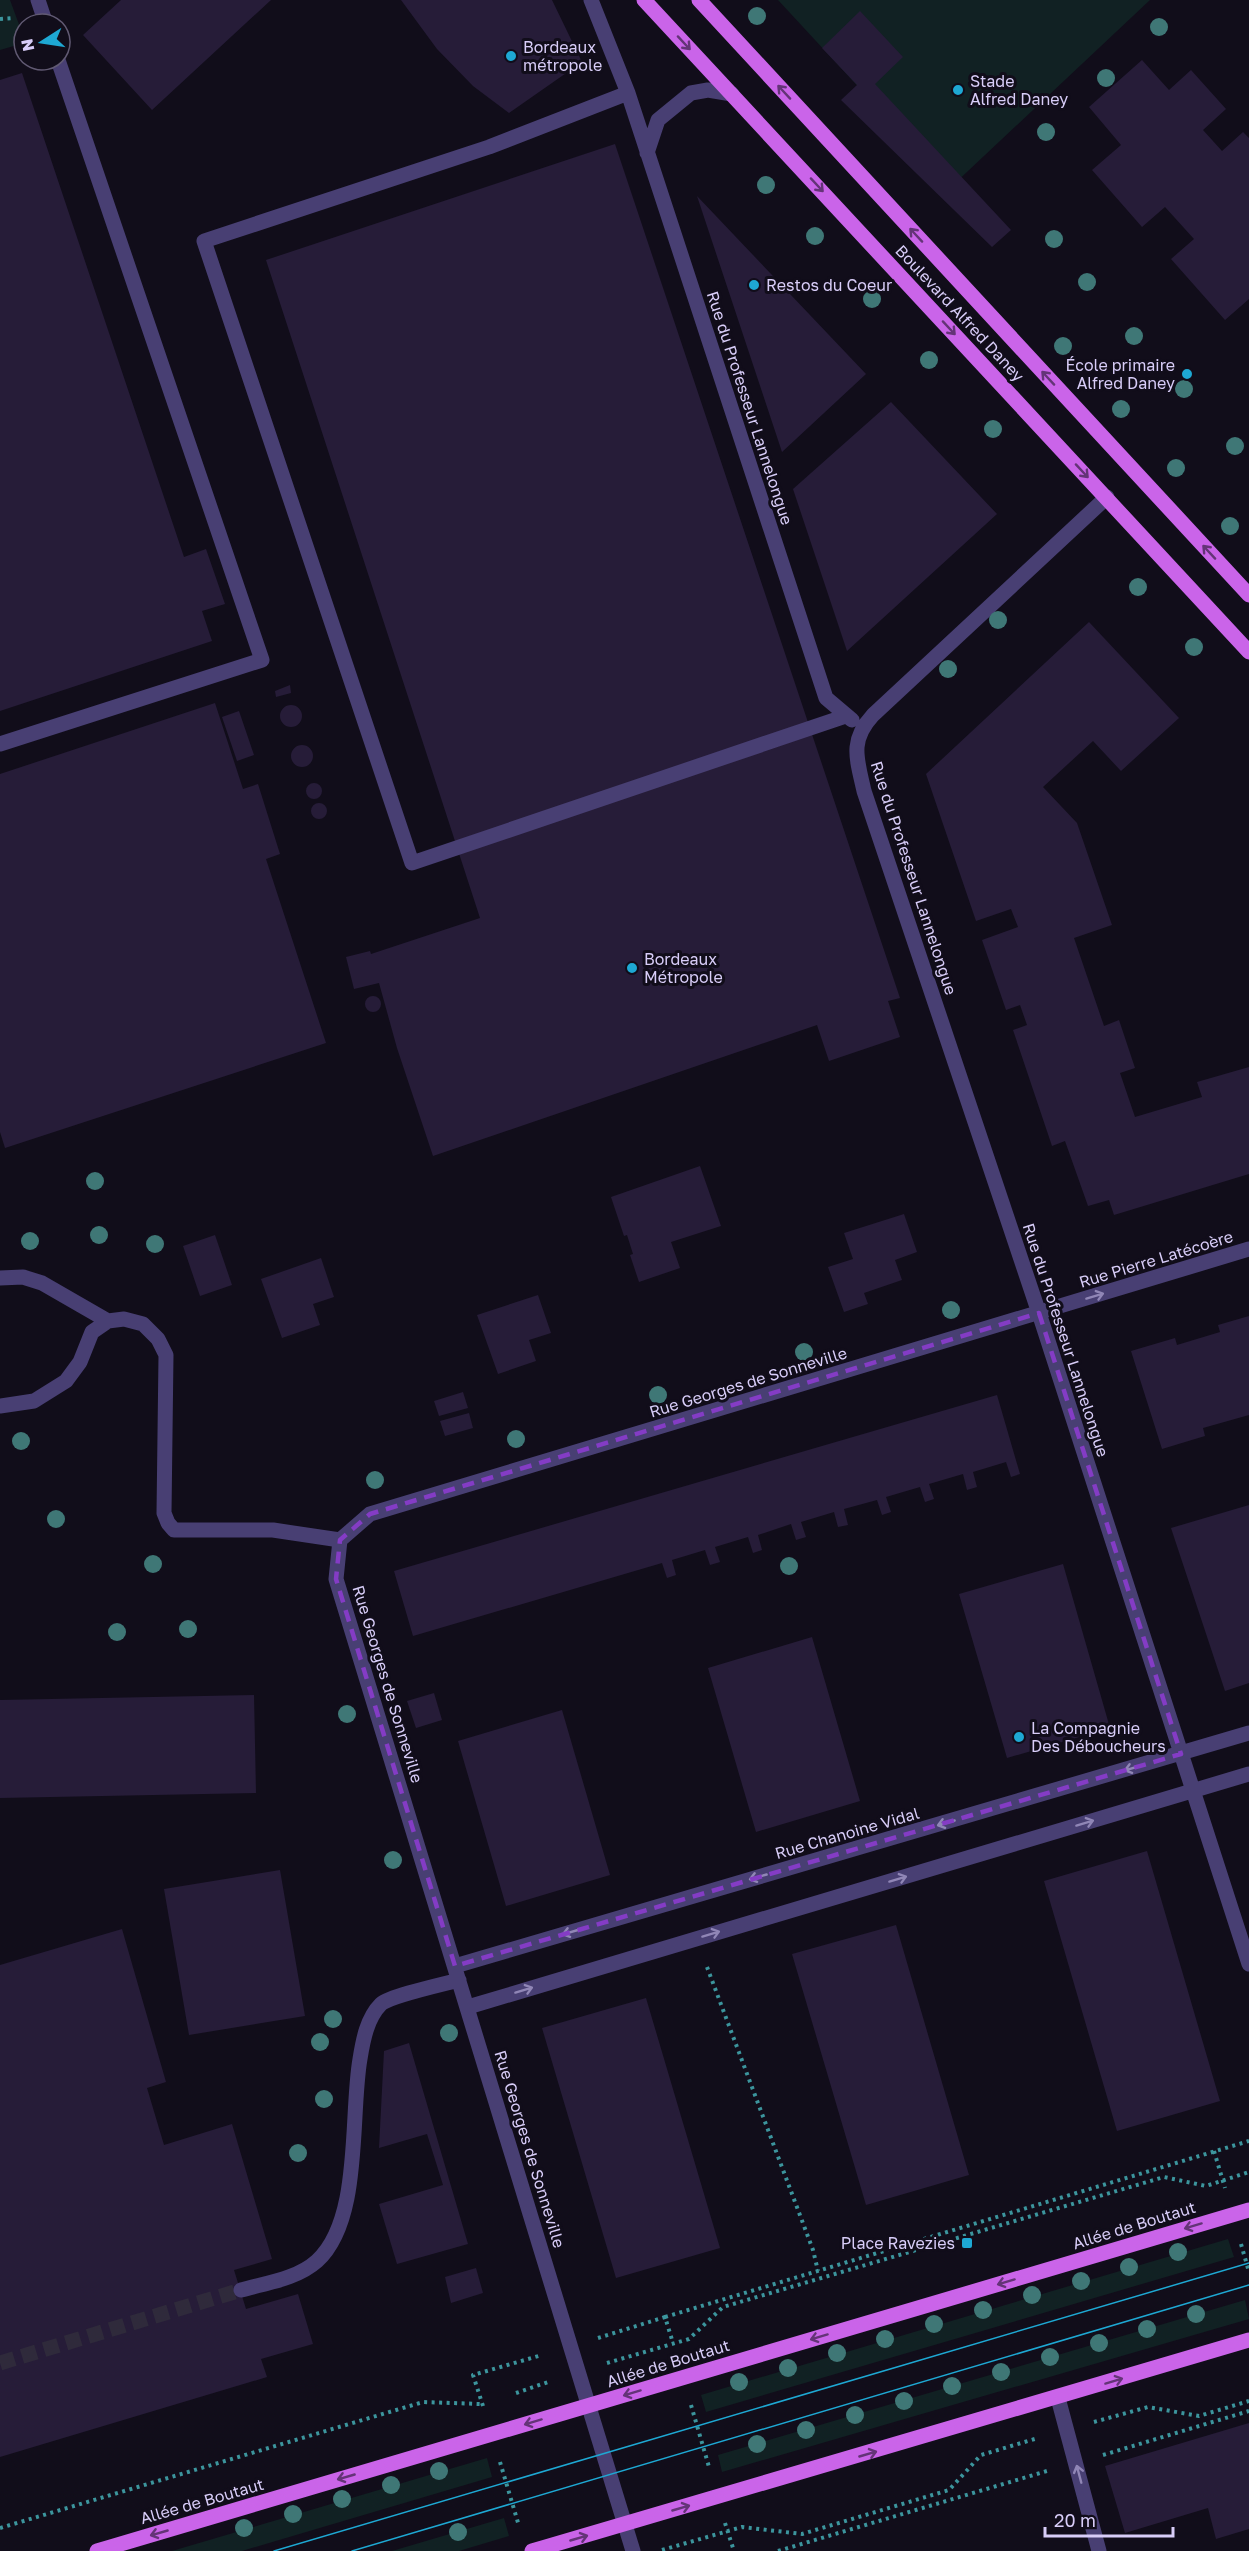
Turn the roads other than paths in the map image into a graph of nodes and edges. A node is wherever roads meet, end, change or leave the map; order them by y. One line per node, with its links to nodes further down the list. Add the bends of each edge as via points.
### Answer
1 (591, 0): 5 (street, Rue du Professeur Lannelongue)
2 (644, 0): 6 (main road, Boulevard Alfred Daney, one-way to 6)
3 (699, 0): 9 (main road, Boulevard Alfred Daney, one-way to 3)
4 (62, 72): 13 (street, via 262,660)
5 (628, 93): 7 (street, Rue du Professeur Lannelongue); 11 (street, via 489,147 204,241 412,863)
6 (732, 94): 7 (street, via 708,90 691,93 657,120); 8 (main road, Boulevard Alfred Daney, one-way to 8)
7 (647, 153): 11 (street, Rue du Professeur Lannelongue, via 826,698)
8 (1107, 497): 10 (main road, Boulevard Alfred Daney); 12 (street)
9 (1249, 595)
10 (1249, 652)
11 (846, 716): 12 (street, Rue du Professeur Lannelongue)
12 (862, 727): 16 (street, Rue du Professeur Lannelongue, via 855,750 864,791)
13 (0, 744)
14 (1249, 1250): 16 (street, Rue Pierre Latécoère, one-way to 14)
15 (0, 1278): 17 (street, via 22,1277 42,1283)
16 (1039, 1313): 19 (street, Rue Georges de Sonneville, via 370,1514); 21 (street, Rue du Professeur Lannelongue)
17 (108, 1320): 18 (street, via 92,1332 80,1362 66,1381 34,1401); 19 (street, via 143,1324 158,1339 166,1355 164,1514 174,1530 273,1530)
18 (0, 1406)
19 (340, 1540): 25 (street, Rue Georges de Sonneville, via 336,1579)
20 (1249, 1732): 21 (street, Rue Chanoine Vidal)
21 (1181, 1754): 23 (street, Rue du Professeur Lannelongue); 25 (street, Rue Chanoine Vidal, one-way to 25)
22 (1249, 1774): 23 (street)
23 (1193, 1791): 24 (street, Rue du Professeur Lannelongue); 26 (street, one-way to 23)
24 (1249, 1964)
25 (457, 1973): 26 (street, Rue Georges de Sonneville); 28 (street, Rue Chanoine Vidal, via 383,2002 373,2013 355,2087 349,2186 340,2228 317,2260 295,2274)
26 (468, 2007): 31 (street, Rue Georges de Sonneville)
27 (1249, 2210): 31 (main road, Allée de Boutaut, one-way to 31)
28 (241, 2290)
29 (1249, 2340): 30 (main road, one-way to 29)
30 (1058, 2398): 32 (main road, one-way to 30); 36 (street, one-way to 30)
31 (589, 2405): 32 (street, Rue Georges de Sonneville); 33 (main road, Allée de Boutaut, one-way to 33)
32 (625, 2524): 34 (main road, one-way to 32); 35 (street, Rue Georges de Sonneville)
33 (97, 2551)
34 (532, 2551)
35 (633, 2551)
36 (1099, 2551)

